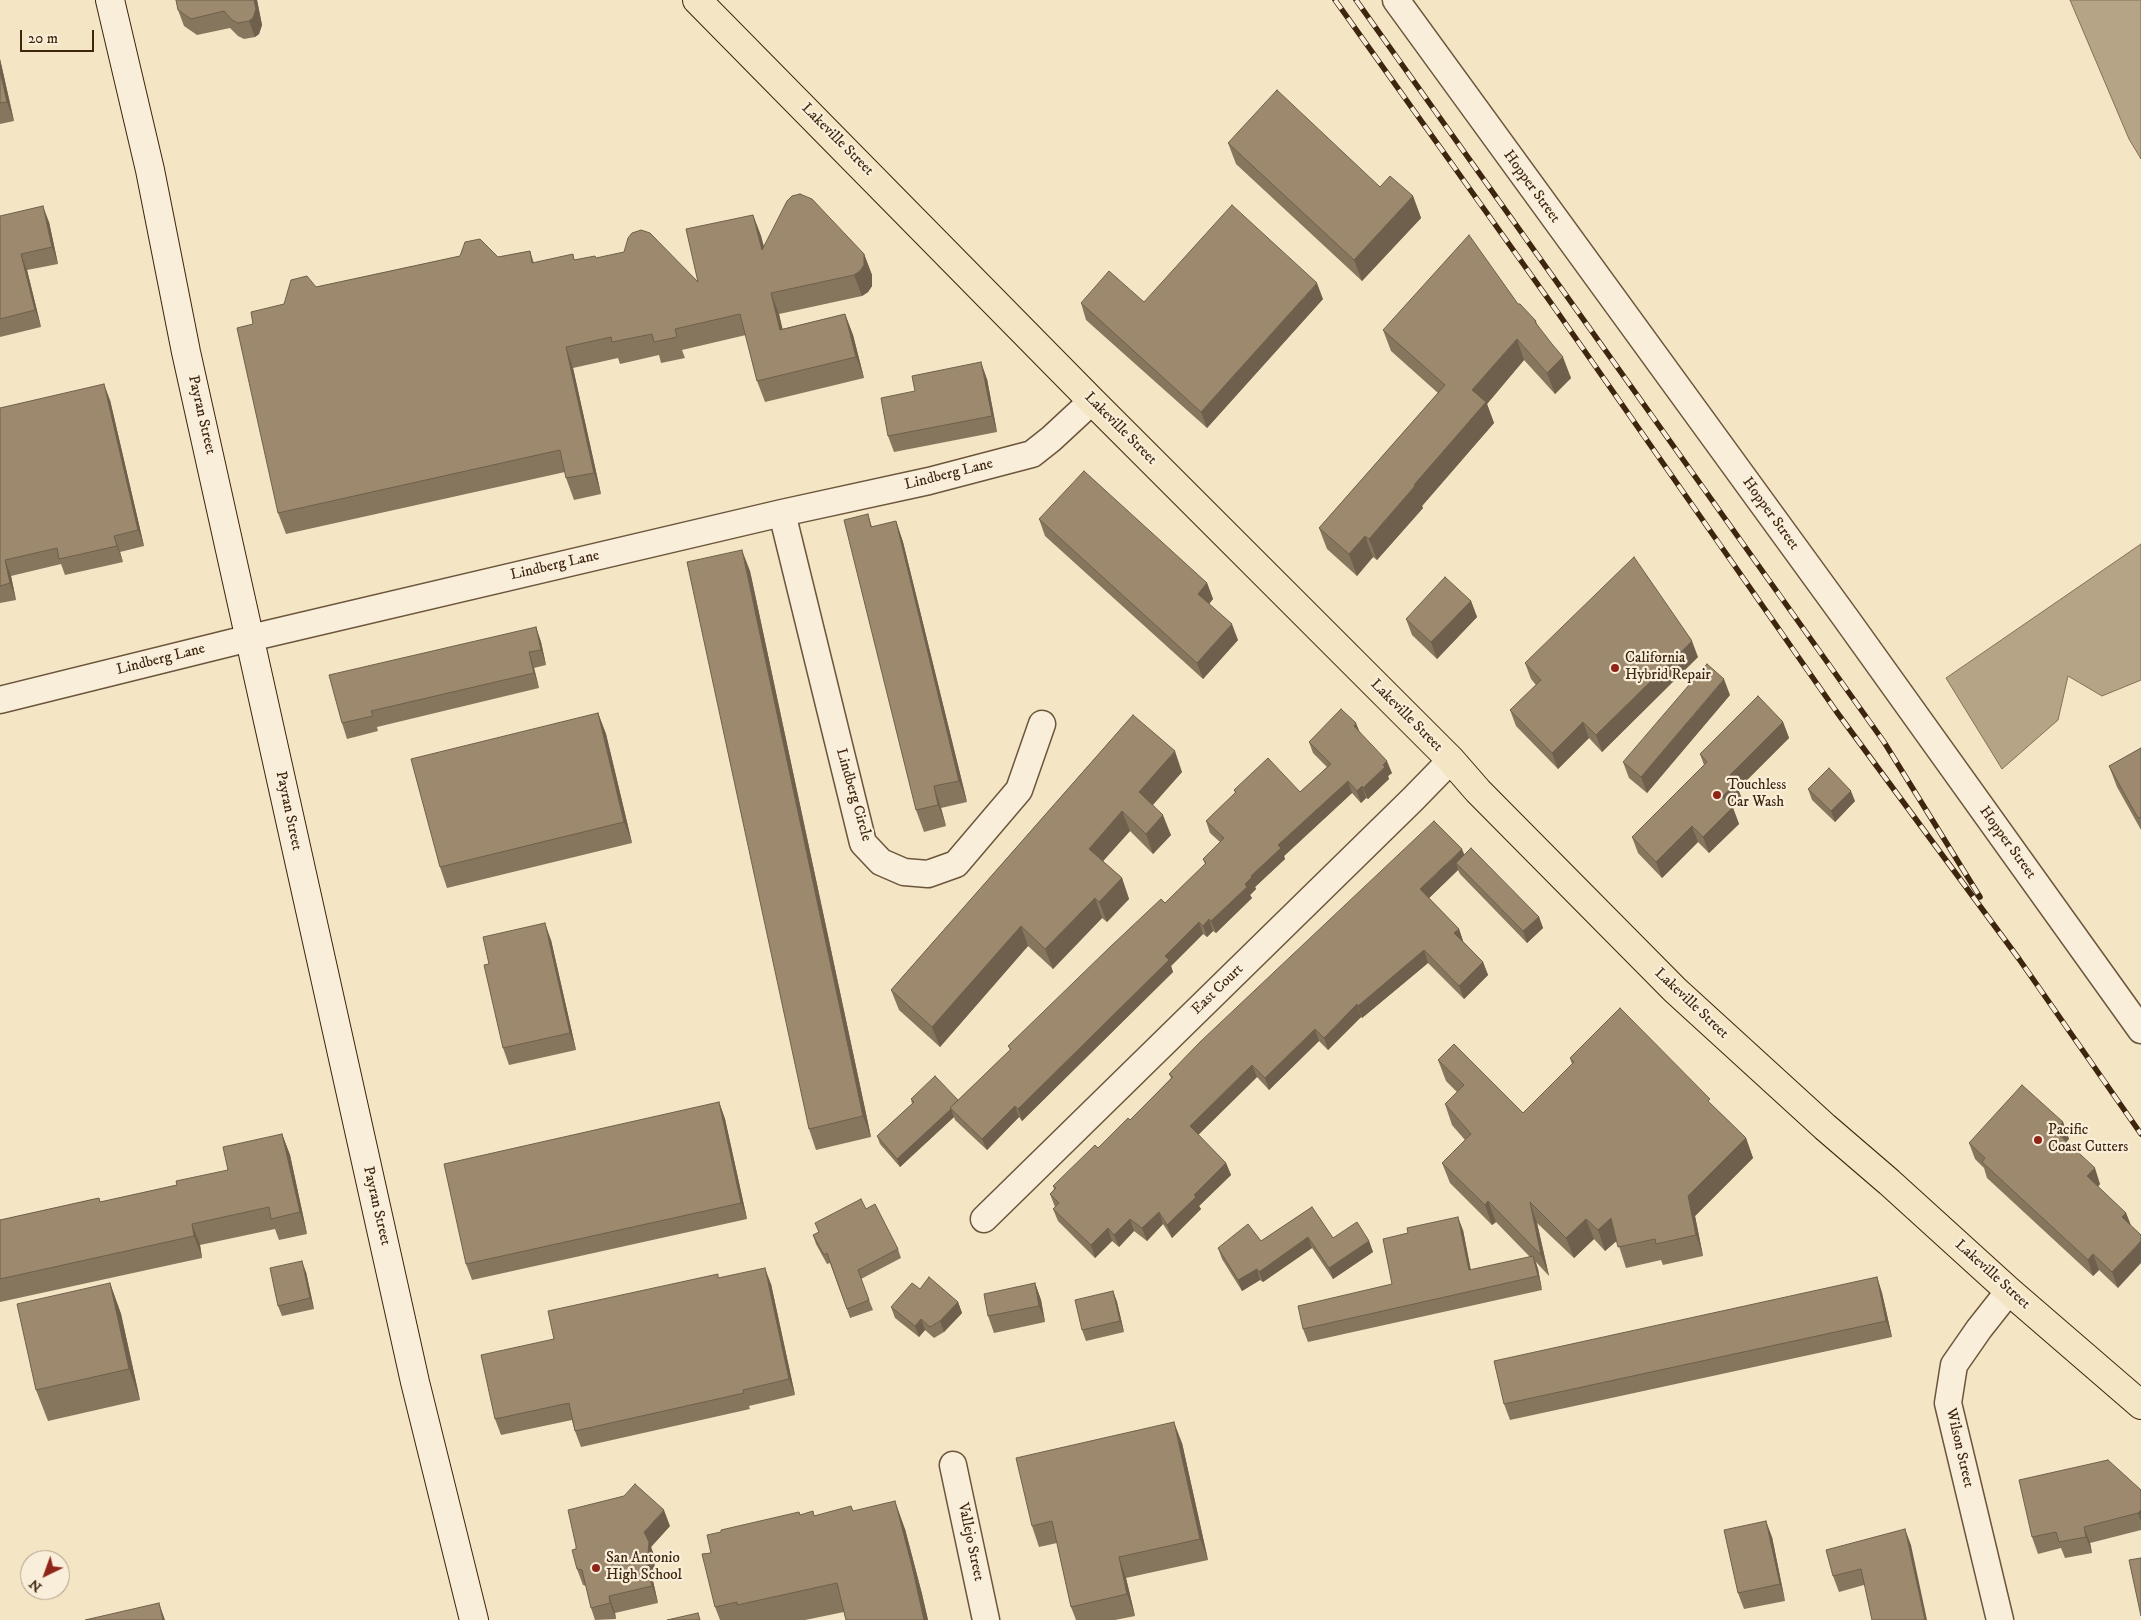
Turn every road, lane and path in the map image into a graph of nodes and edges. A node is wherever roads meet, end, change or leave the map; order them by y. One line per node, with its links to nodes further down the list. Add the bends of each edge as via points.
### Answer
1 (110, 0): 6 (main road, Payran Street, via 150,170 186,352)
2 (697, 0): 4 (main road, Lakeville Street)
3 (1396, 0): 10 (street, Hopper Street)
4 (1092, 401): 5 (street, Lindberg Lane, via 1032,454 929,481); 9 (main road, Lakeville Street)
5 (782, 513): 6 (street, Lindberg Lane); 8 (street, Lindberg Circle, via 863,843 881,862 904,872 928,874 956,864 1018,790)
6 (250, 638): 7 (street, Lindberg Lane); 15 (main road, Payran Street, via 422,1413)
7 (0, 700)
8 (1042, 724)
9 (1451, 760): 11 (street, East Court); 12 (main road, Lakeville Street, via 1675,990)
10 (2141, 1030)
11 (984, 1219)
12 (2009, 1290): 13 (main road, Lakeville Street); 17 (street, Wilson Street, via 1954,1364 1948,1403)
13 (2141, 1405)
14 (953, 1465): 16 (street, Vallejo Street)
15 (474, 1620)
16 (986, 1620)
17 (2000, 1620)

